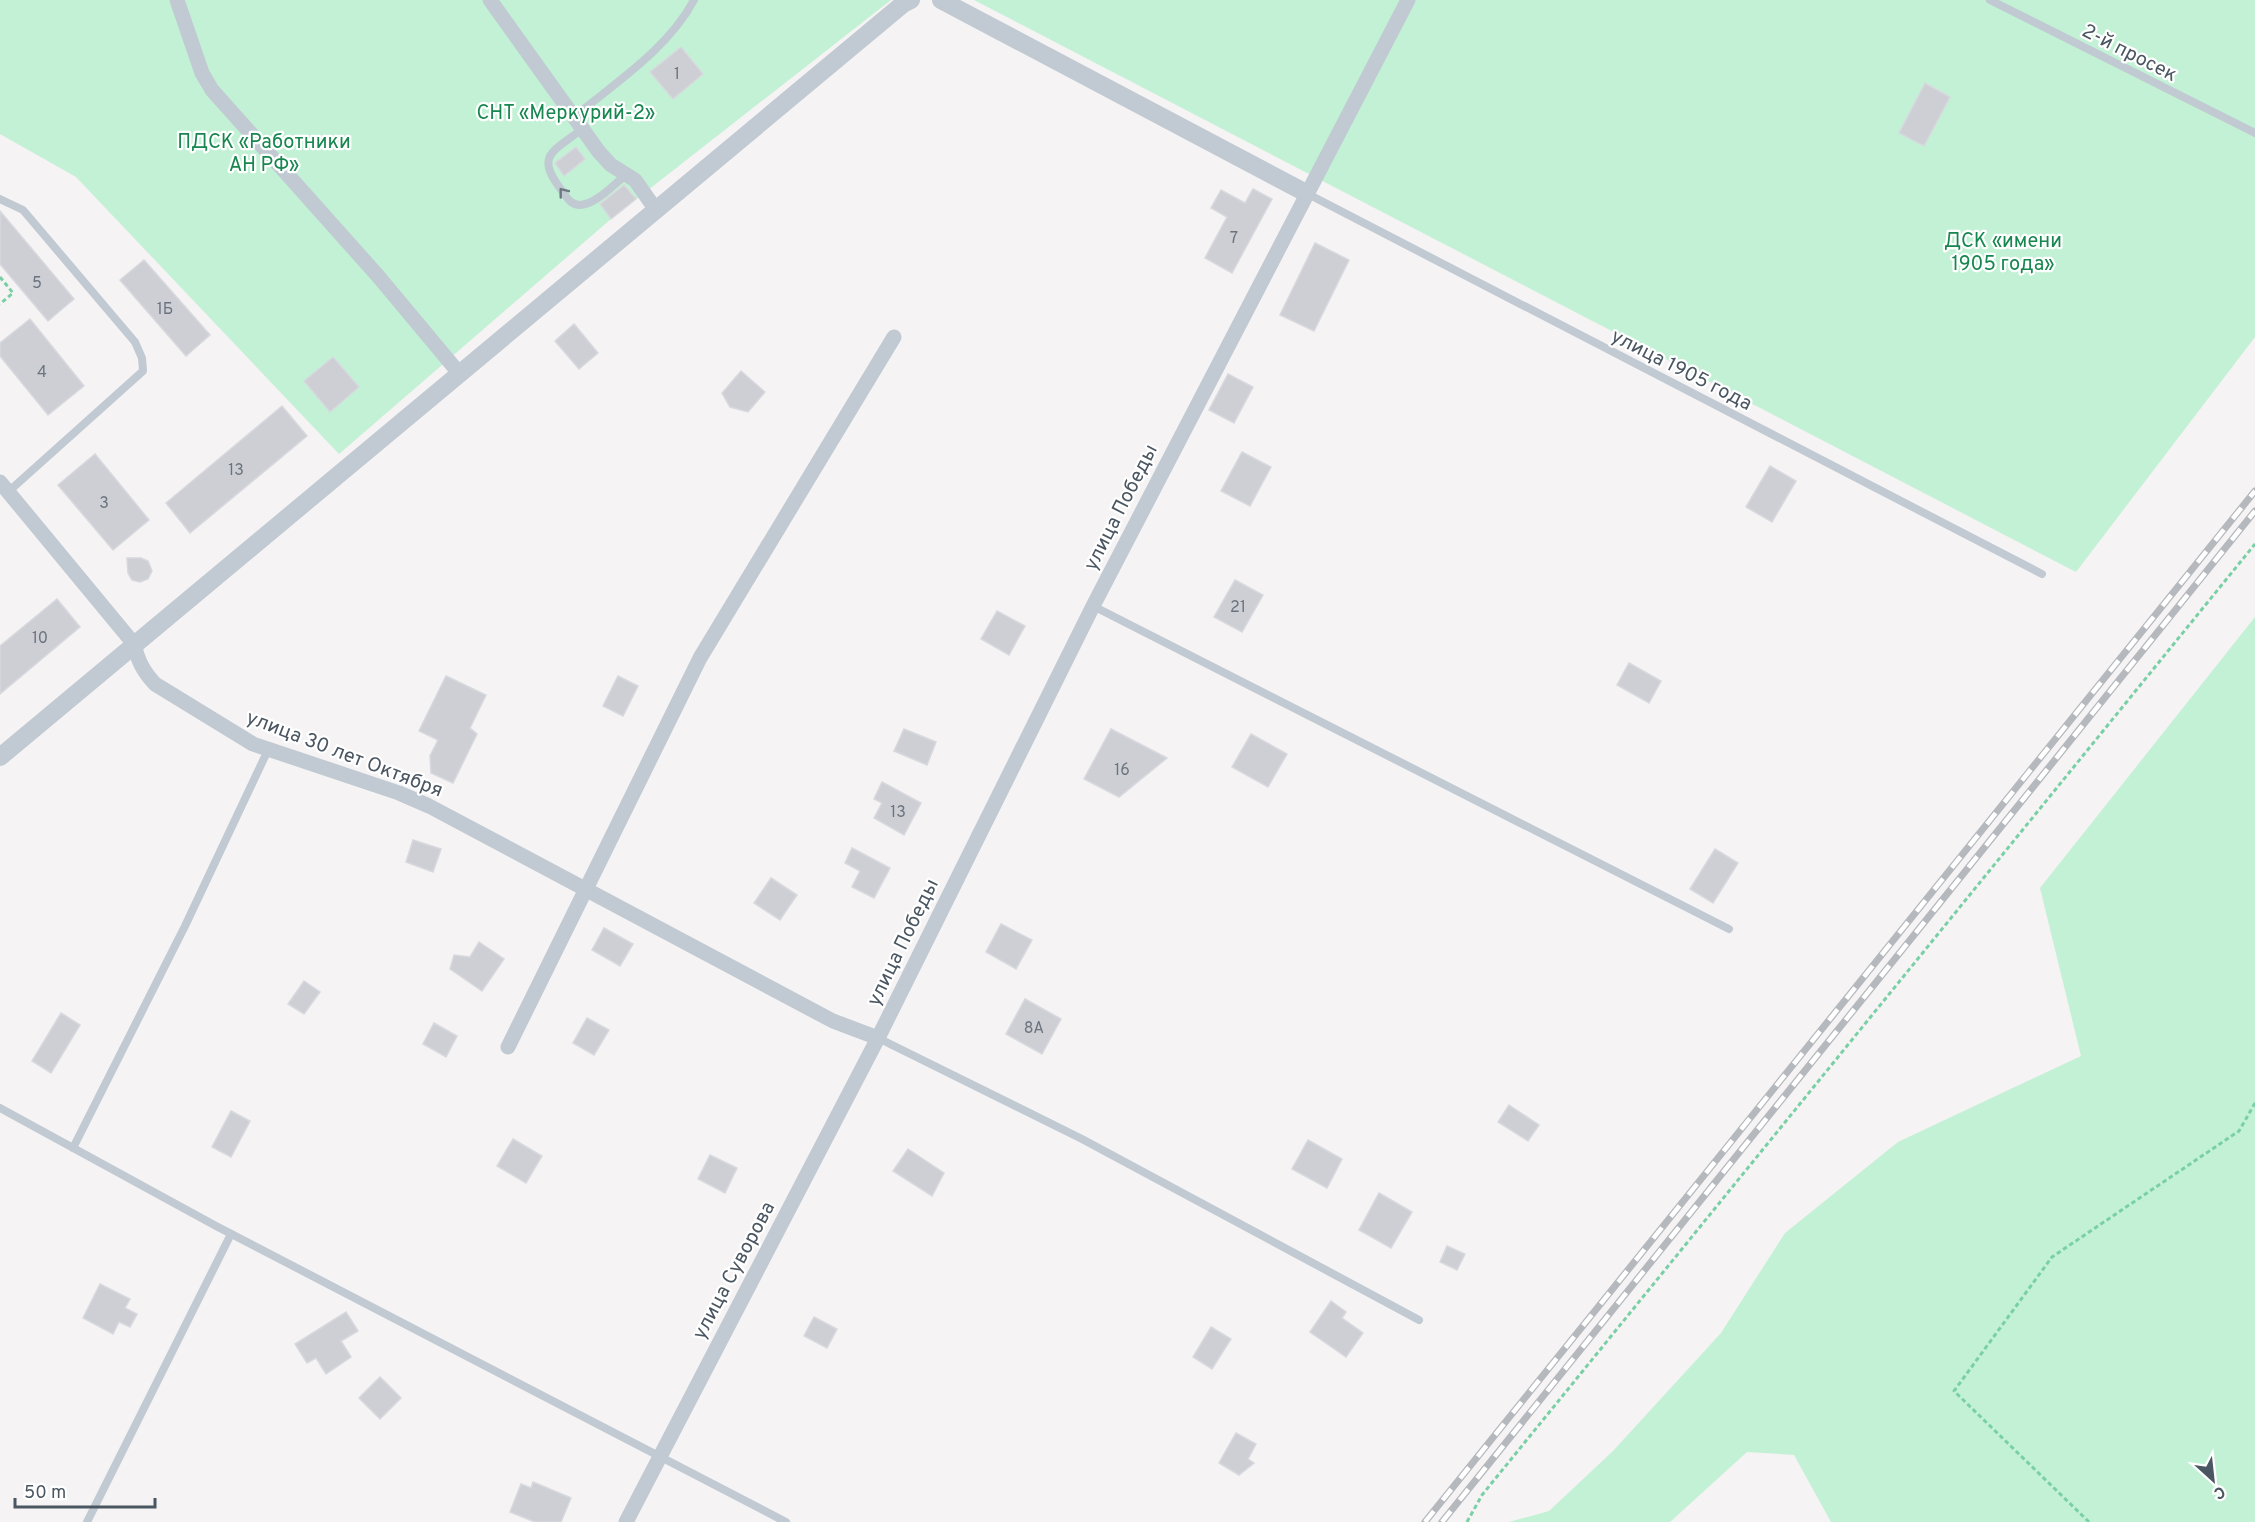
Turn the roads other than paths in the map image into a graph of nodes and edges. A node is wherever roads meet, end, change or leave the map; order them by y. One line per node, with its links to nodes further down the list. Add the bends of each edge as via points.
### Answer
1 (177, 0): 15 (street, via 202,73 212,90)
2 (490, 0): 8 (street)
3 (694, 0): 8 (lane, via 667,37)
4 (911, 0): 13 (street)
5 (941, 0): 11 (street)
6 (1408, 0): 11 (street, улица Победы)
7 (1990, 0): 9 (lane, 2-й просек)
8 (578, 123): 10 (street, via 610,165); 10 (lane, one-way to 8, via 593,201 571,203 546,165)
9 (2255, 133)
10 (627, 174): 13 (street)
11 (1306, 193): 17 (lane, улица 1905 года); 18 (street, улица Победы)
12 (0, 199): 16 (lane, via 23,210 135,342 143,371)
13 (656, 210): 15 (street)
14 (894, 337): 22 (street, via 700,658)
15 (459, 373): 19 (street)
16 (4, 487): 19 (street, улица 30 лет Октября)
17 (2042, 574)
18 (1093, 606): 23 (lane); 24 (street, улица Победы)
19 (134, 644): 20 (street, улица 30 лет Октября, via 139,664 155,684 231,732); 21 (street)
20 (268, 750): 22 (street, улица 30 лет Октября, via 409,797); 27 (lane)
21 (0, 757)
22 (586, 887): 24 (street, улица 30 лет Октября, via 833,1021); 25 (street)
23 (1729, 929)
24 (878, 1038): 29 (lane, via 1092,1145); 30 (street, улица Суворова)
25 (508, 1047)
26 (0, 1108): 27 (lane)
27 (73, 1148): 28 (lane)
28 (231, 1234): 30 (lane); 31 (lane)
29 (1419, 1320)
30 (659, 1458): 32 (street, улица Суворова); 33 (lane)
31 (87, 1522)
32 (626, 1522)
33 (786, 1522)

